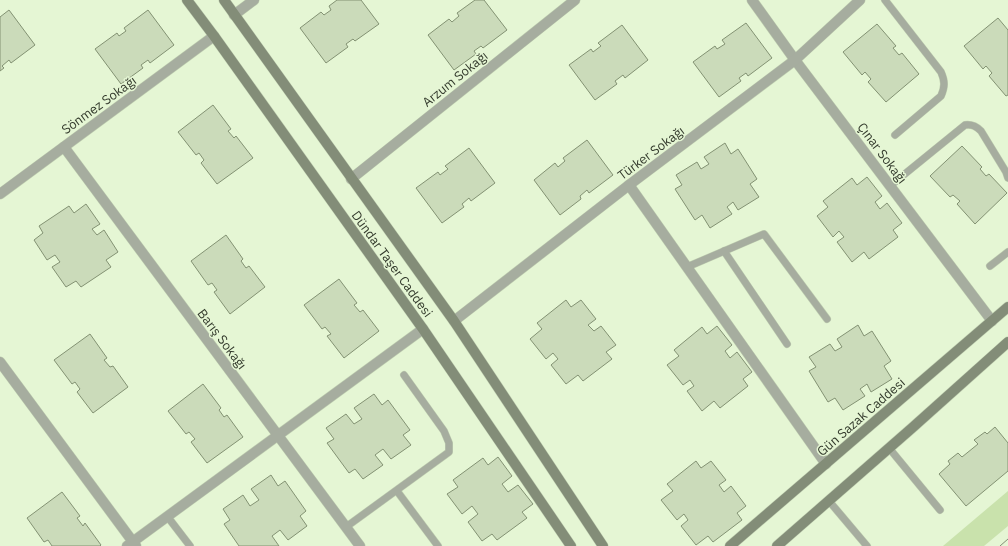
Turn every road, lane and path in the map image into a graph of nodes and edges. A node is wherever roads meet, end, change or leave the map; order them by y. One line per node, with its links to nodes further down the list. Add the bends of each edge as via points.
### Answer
1 (187, 0): 9 (street, Dündar Taşer Caddesi)
2 (224, 0): 8 (street, Dündar Taşer Caddesi)
3 (254, 0): 8 (street)
4 (575, 0): 14 (street, Arzum Sokağı)
5 (752, 0): 10 (street, Çınar Sokağı)
6 (885, 0): 11 (lane, via 944,77 941,96)
7 (858, 1): 10 (street, Türker Sokağı)
8 (234, 15): 14 (street, Dündar Taşer Caddesi)
9 (214, 36): 12 (street, Sönmez Sokağı); 26 (street, Dündar Taşer Caddesi)
10 (795, 60): 15 (street, Türker Sokağı); 16 (street, Çınar Sokağı)
11 (895, 135)
12 (64, 147): 17 (street, Sönmez Sokağı); 31 (street, Barış Sokağı)
13 (1008, 178): 16 (lane, via 981,131 970,124 964,125)
14 (351, 179): 24 (street, Dündar Taşer Caddesi)
15 (629, 186): 21 (street); 24 (street, Türker Sokağı)
16 (890, 186): 25 (street, Çınar Sokağı)
17 (0, 194)
18 (724, 251): 21 (lane); 23 (lane, via 764,234); 28 (lane)
19 (1008, 252): 20 (lane)
20 (990, 266)
21 (687, 267): 33 (street)
22 (1008, 307): 25 (street, Gün Sazak Caddesi)
23 (827, 318)
24 (454, 321): 44 (street, Dündar Taşer Caddesi)
25 (992, 321): 33 (street, Gün Sazak Caddesi)
26 (423, 329): 31 (street); 43 (street, Dündar Taşer Caddesi)
27 (1008, 342): 32 (street)
28 (788, 344)
29 (0, 362): 39 (street)
30 (404, 376): 34 (lane, via 444,432 449,443 449,452)
31 (278, 436): 37 (street); 38 (street, Barış Sokağı)
32 (889, 448): 35 (street); 36 (lane)
33 (826, 464): 45 (street, Gün Sazak Caddesi)
34 (397, 491): 38 (lane); 42 (lane)
35 (829, 501): 46 (street); 47 (lane)
36 (940, 510)
37 (167, 516): 39 (street); 40 (lane)
38 (346, 527): 41 (street, Barış Sokağı)
39 (132, 545)
40 (190, 546)
41 (360, 546)
42 (438, 546)
43 (571, 546)
44 (604, 546)
45 (730, 546)
46 (777, 546)
47 (867, 546)

